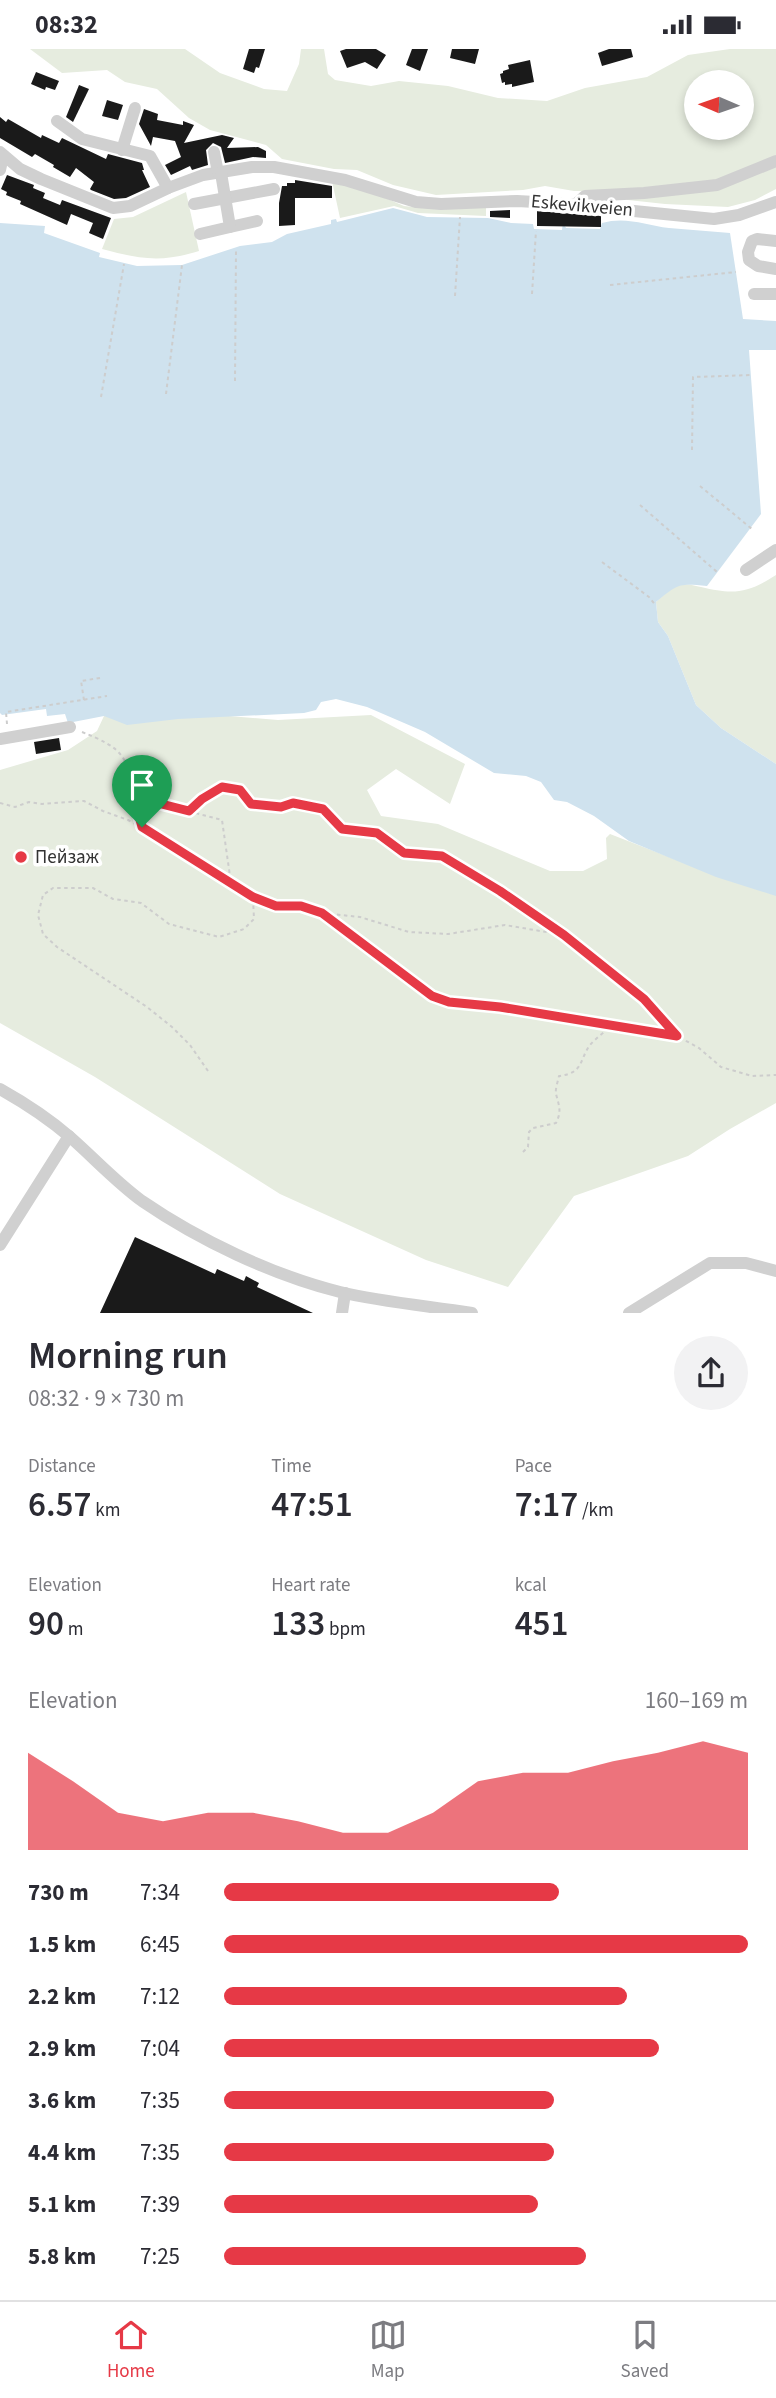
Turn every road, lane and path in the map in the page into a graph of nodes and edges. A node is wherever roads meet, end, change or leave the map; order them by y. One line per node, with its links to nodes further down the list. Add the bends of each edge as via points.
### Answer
1 (135, 108): 3 (street)
2 (57, 121): 3 (street, via 82,139)
3 (122, 150): 9 (street, via 150,156)
4 (214, 152): 8 (street)
5 (2, 154): 7 (street); 9 (street, Eskevikveien, via 20,169 113,208 130,206)
6 (776, 161): 14 (street, via 717,185 585,196)
7 (0, 170)
8 (220, 173): 9 (street, Eskevikveien); 11 (street); 14 (street, Eskevikveien, via 274,167 345,180 416,202)
9 (168, 188)
10 (274, 189): 11 (street)
11 (225, 198): 13 (street); 17 (street)
12 (776, 202): 14 (street, Eskevikveien, via 714,219)
13 (194, 204)
14 (575, 205)
15 (460, 217): 30 (path)
16 (257, 221): 17 (street)
17 (230, 227): 19 (street)
18 (536, 231): 27 (path)
19 (200, 234)
20 (776, 241): 24 (street, via 757,239 748,252 749,260 758,266)
21 (236, 249): 32 (path)
22 (124, 264): 34 (path)
23 (182, 265): 33 (path)
24 (776, 269)
25 (736, 272): 26 (path)
26 (610, 285)
27 (532, 294)
28 (754, 294): 29 (street)
29 (776, 294)
30 (455, 296)
31 (752, 375): 35 (path, via 693,377)
32 (235, 381)
33 (166, 394)
34 (101, 397)
35 (692, 450)
36 (700, 486): 38 (path)
37 (640, 505): 42 (path)
38 (752, 529)
39 (776, 550): 41 (street)
40 (602, 562): 43 (path)
41 (746, 570)
42 (717, 572)
43 (656, 606)
44 (100, 678): 46 (path, via 81,681)
45 (107, 695): 46 (path)
46 (85, 701): 47 (path)
47 (6, 712)
48 (70, 727): 49 (street); 50 (path, via 110,743 122,755)
49 (0, 739)
50 (134, 797): 52 (path); 53 (path)
51 (0, 803): 53 (path, via 15,807 81,800)
52 (189, 811): 54 (path, via 222,820); 57 (path, via 222,787 240,790 251,804 281,807 293,803 323,809 342,829 377,833 404,853 442,856)
53 (142, 827): 54 (path)
54 (231, 884): 55 (path)
55 (253, 897): 56 (path, via 276,906 301,906); 60 (path, via 254,919 244,929 219,937 173,925 141,903 113,899 93,888 53,888 43,895 38,915 43,934 172,1027)
56 (322, 913): 57 (path, via 360,917 409,932 448,934 505,925); 58 (path, via 432,996)
57 (564, 935): 59 (path, via 644,999)
58 (613, 1025): 59 (path); 64 (path, via 590,1045 583,1062 570,1075 559,1076 556,1123 528,1132 528,1147)
59 (677, 1036): 61 (path, via 721,1067 752,1076)
60 (208, 1071)
61 (776, 1075)
62 (0, 1089): 63 (street)
63 (69, 1136): 65 (street); 67 (street, via 123,1185 173,1221 249,1259)
64 (523, 1152)
65 (0, 1245)
66 (776, 1271): 70 (street, via 746,1262 710,1263)
67 (345, 1293): 68 (street); 69 (street)
68 (342, 1313)
69 (472, 1313)
70 (629, 1313)

